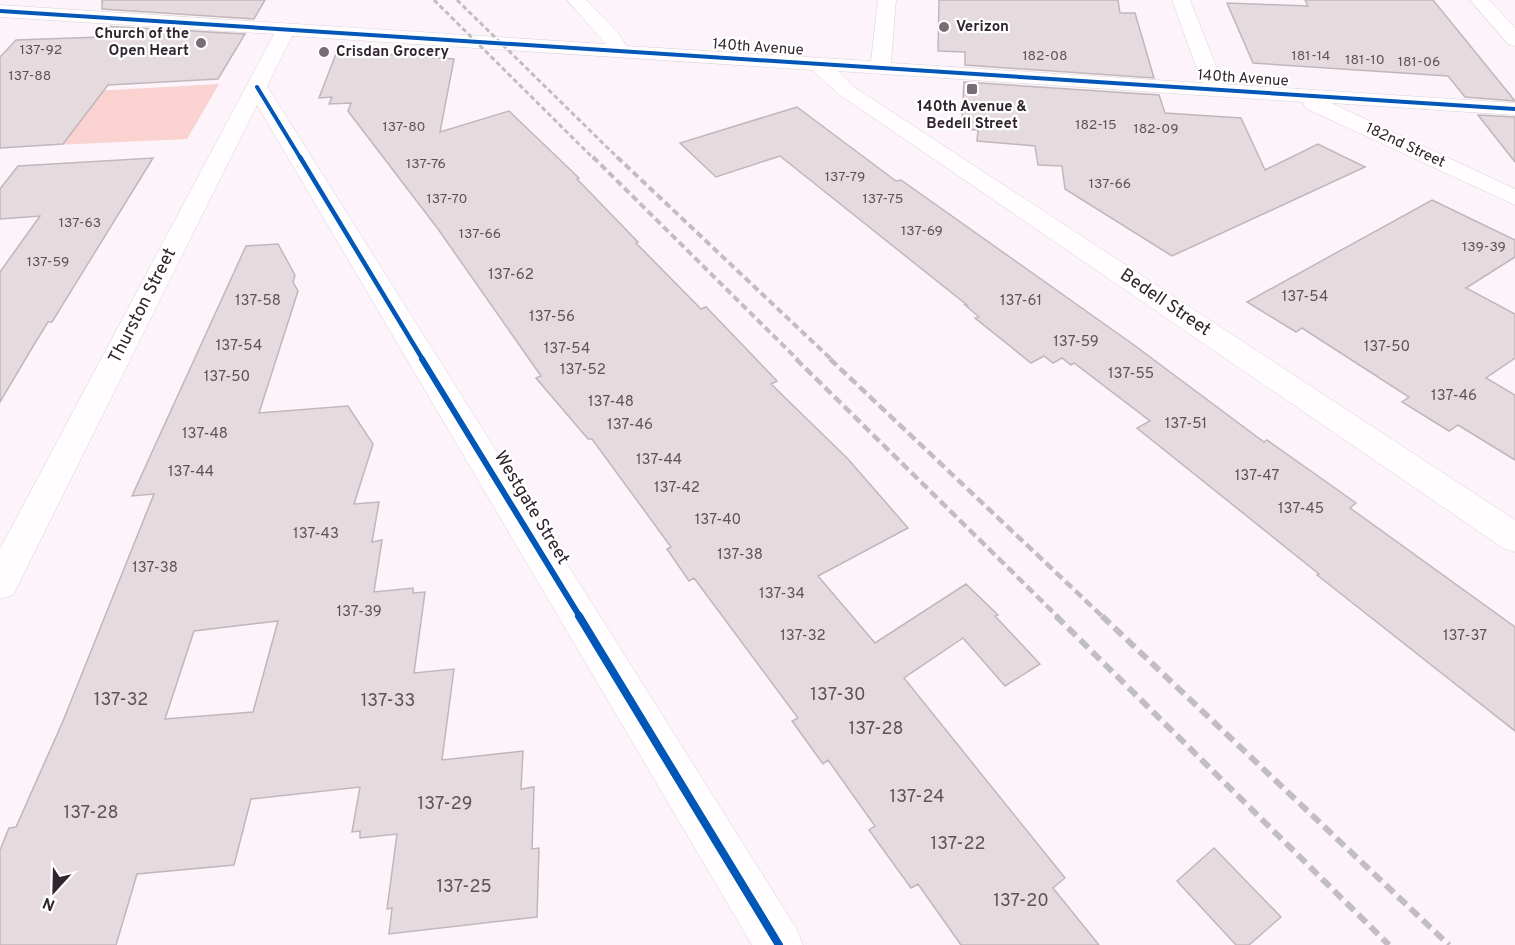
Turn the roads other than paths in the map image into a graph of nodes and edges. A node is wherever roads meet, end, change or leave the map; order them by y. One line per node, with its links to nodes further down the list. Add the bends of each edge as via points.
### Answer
1 (887, 0): 10 (street)
2 (1181, 0): 12 (street)
3 (1479, 0): 7 (street)
4 (581, 2): 8 (street)
5 (2, 13): 6 (street, 140th Avenue)
6 (286, 29): 8 (street, 140th Avenue); 11 (street, Thurston Street)
7 (1515, 40)
8 (620, 51): 9 (street, 140th Avenue)
9 (818, 64): 10 (street, 140th Avenue); 16 (street, Bedell Street, via 847,91)
10 (881, 68): 12 (street, 140th Avenue)
11 (257, 87): 17 (street, Thurston Street); 18 (street, Westgate Street)
12 (1215, 89): 13 (street, 140th Avenue)
13 (1296, 95): 14 (street, 140th Avenue); 15 (street, 182nd Street)
14 (1515, 109)
15 (1515, 198)
16 (1515, 538)
17 (0, 584)
18 (779, 945)

